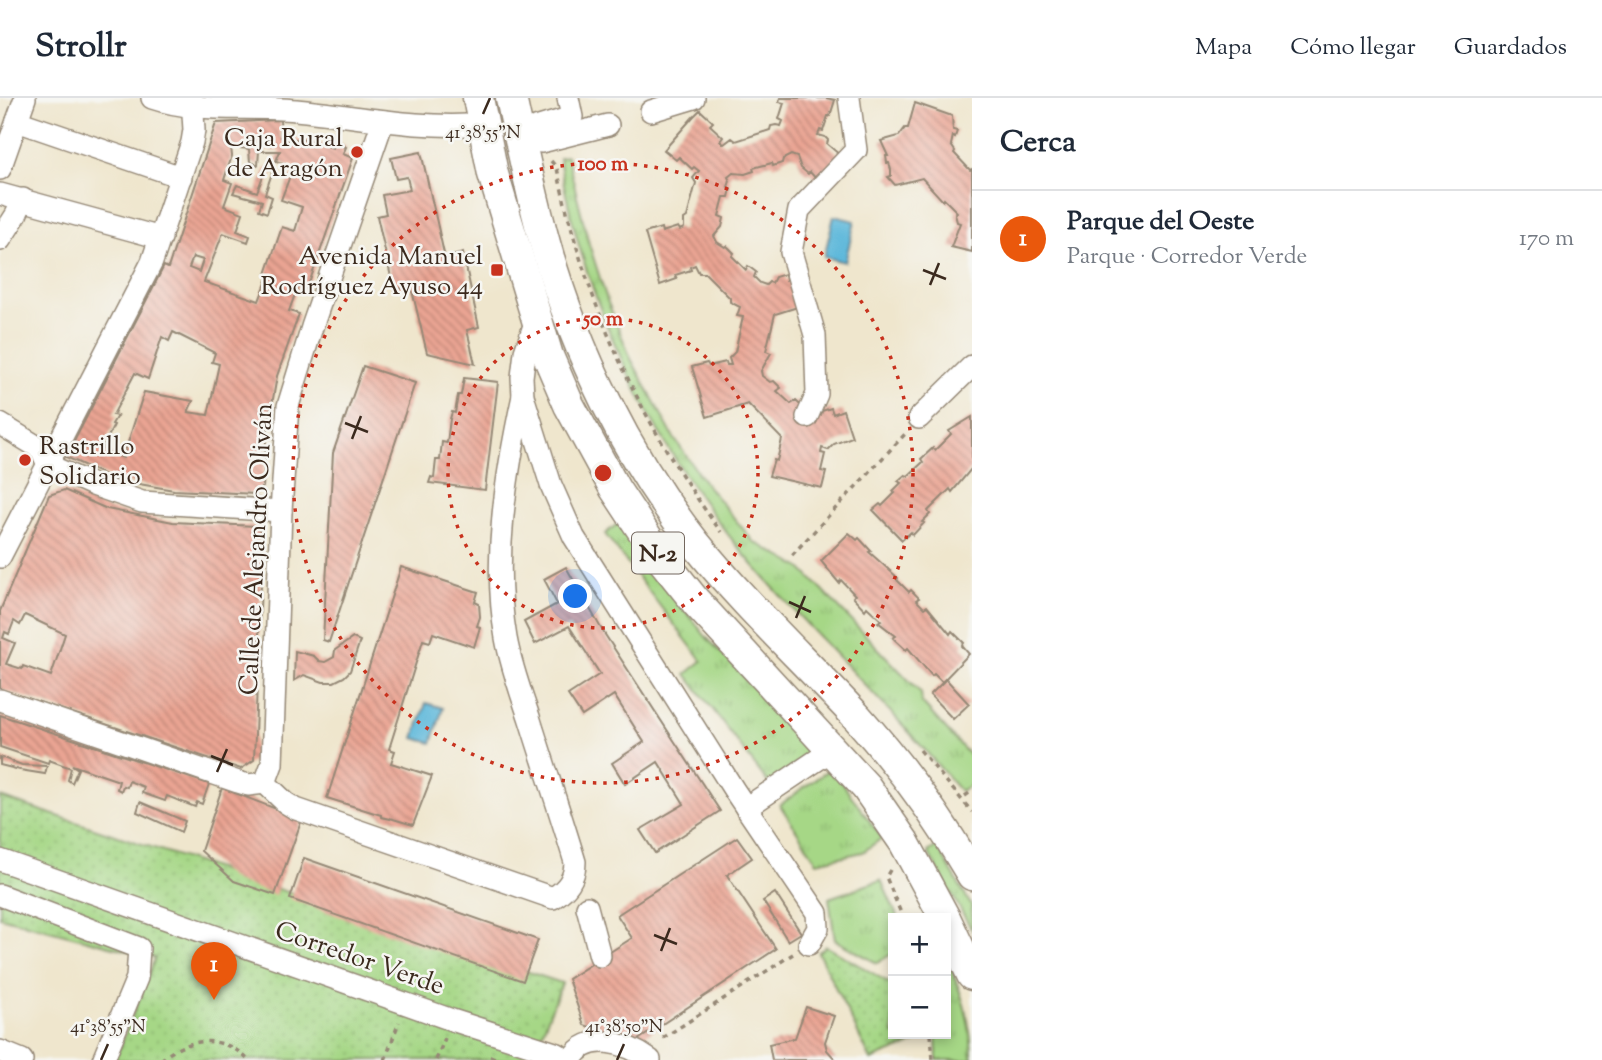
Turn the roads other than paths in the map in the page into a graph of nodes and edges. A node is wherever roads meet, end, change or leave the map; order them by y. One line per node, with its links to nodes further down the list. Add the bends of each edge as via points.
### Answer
1 (25, 98): 10 (street)
2 (152, 98): 7 (street)
3 (510, 98): 8 (highway, via 499,112); 13 (highway, N-2)
4 (568, 98): 13 (street, via 572,117)
5 (694, 98): 9 (street)
6 (849, 98): 23 (street, via 856,150 799,210 791,252 815,335 817,394)
7 (192, 103): 11 (street); 15 (street, via 194,130)
8 (481, 111): 11 (street, via 441,126); 20 (highway, N-2)
9 (652, 111)
10 (17, 121): 14 (street); 15 (street)
11 (383, 121): 27 (street, Calle de Alejandro Oliván, via 288,406)
12 (608, 125): 13 (street)
13 (535, 139): 34 (highway, N-2, via 546,248 626,440 724,577 907,777)
14 (0, 169)
15 (181, 177): 18 (street)
16 (0, 194): 17 (street)
17 (23, 199): 18 (street); 19 (street)
18 (161, 238): 26 (street)
19 (0, 240)
20 (536, 320): 22 (street, via 525,352); 30 (highway, N-2, via 569,405 636,522 696,602)
21 (972, 366): 24 (street)
22 (523, 396): 31 (street, via 507,487 500,579 506,640 575,862 572,880 553,898 296,809); 32 (street, via 573,537)
23 (807, 417)
24 (919, 418)
25 (0, 424): 26 (street, via 41,449)
26 (48, 465): 27 (street, via 142,502); 28 (street)
27 (281, 511): 31 (street, Calle de Alejandro Oliván, via 272,764)
28 (0, 557)
29 (0, 700): 31 (street, via 238,782)
30 (832, 750): 32 (street); 37 (highway, N-2, via 866,787 904,842)
31 (265, 783)
32 (746, 808): 39 (street, via 817,913 816,934)
33 (0, 860): 43 (street, Corredor Verde)
34 (972, 875)
35 (0, 895): 45 (street, via 139,947 137,978)
36 (587, 907): 40 (street)
37 (942, 913)
38 (951, 931): 41 (highway, N-2)
39 (809, 944)
40 (600, 956)
41 (972, 975)
42 (0, 1051): 44 (street)
43 (564, 1057): 46 (street, Corredor Verde, via 596,1042 622,1046)
44 (22, 1060)
45 (103, 1060)
46 (650, 1060)

